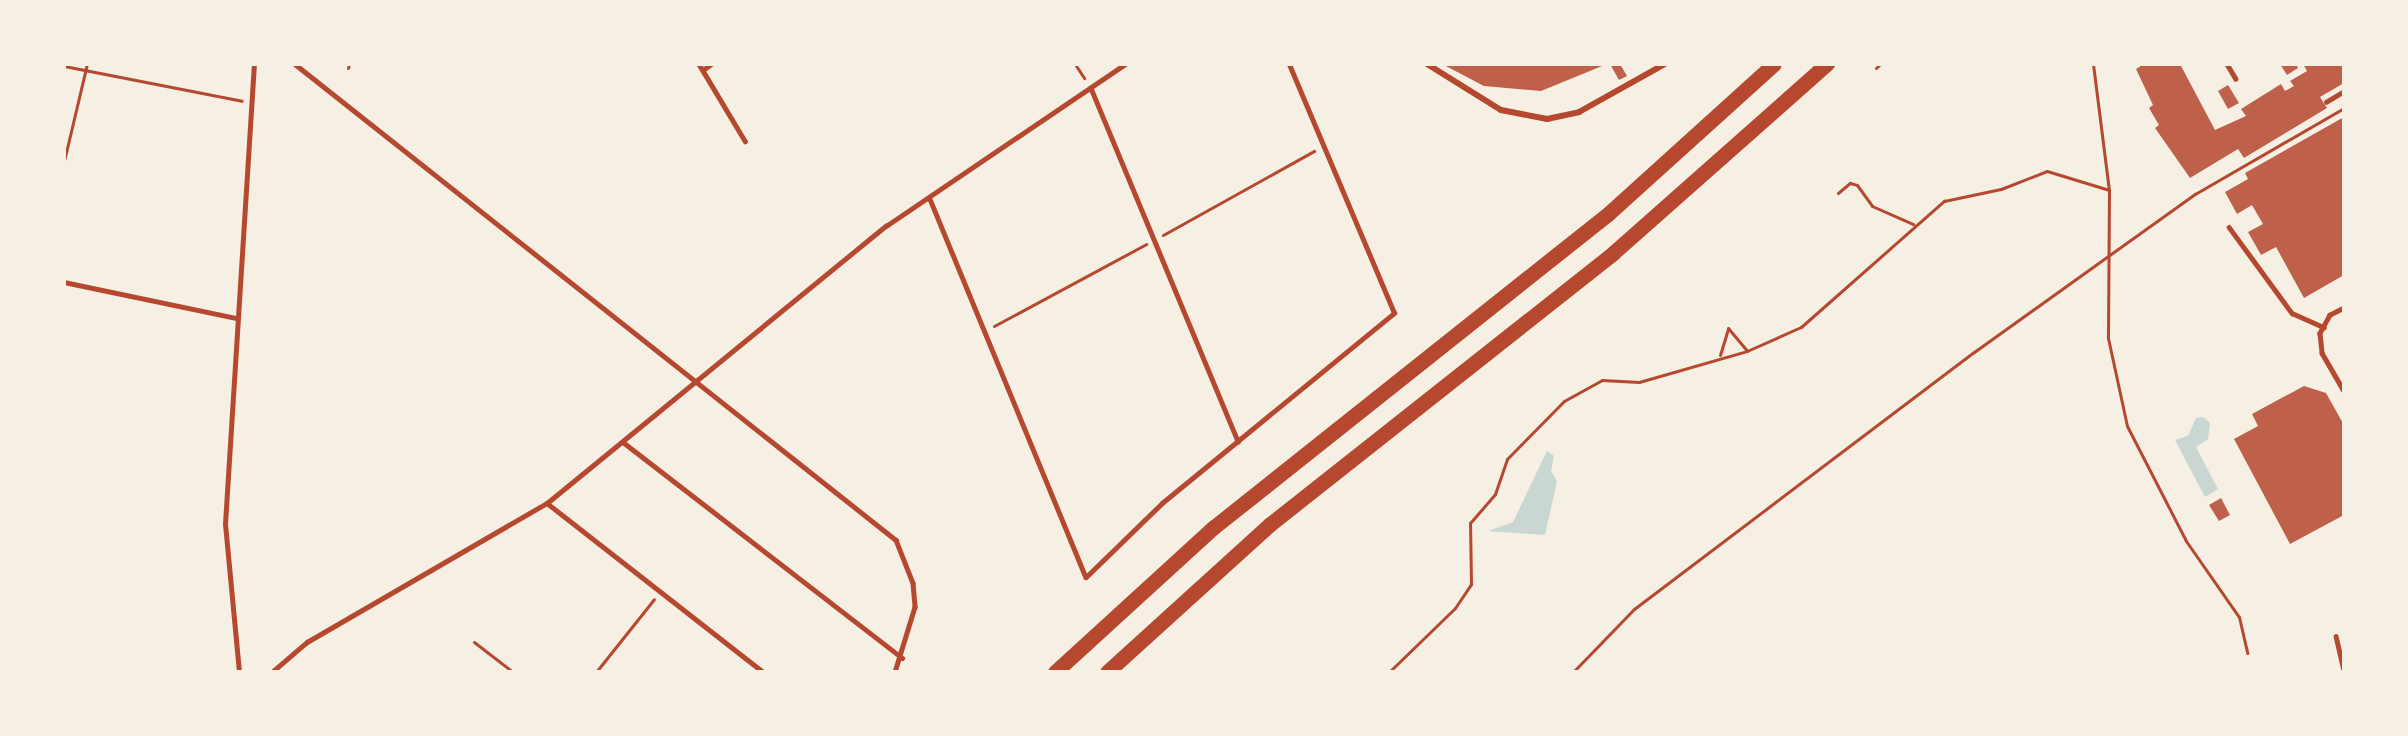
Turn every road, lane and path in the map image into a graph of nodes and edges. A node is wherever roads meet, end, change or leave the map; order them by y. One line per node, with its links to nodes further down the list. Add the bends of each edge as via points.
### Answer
1 (87, 64): 18 (path)
2 (254, 64): 24 (lane)
3 (295, 64): 40 (lane)
4 (699, 64): 19 (lane)
5 (711, 64): 19 (lane)
6 (1075, 64): 21 (path)
7 (1125, 64): 21 (lane)
8 (1289, 64): 43 (lane, via 1394,313)
9 (1427, 64): 10 (street, via 1501,110 1547,118 1580,112)
10 (1665, 64)
11 (1774, 64): 59 (highway, via 1609,213 1214,527)
12 (1827, 64): 60 (highway, via 1613,253 1269,525)
13 (1880, 64): 17 (path)
14 (2092, 64): 28 (path)
15 (2228, 64): 20 (lane)
16 (64, 66): 18 (path)
17 (1876, 68)
18 (86, 70): 24 (path); 27 (path)
19 (703, 70): 26 (lane)
20 (2236, 79)
21 (1090, 88): 30 (lane); 43 (lane)
22 (2343, 91): 23 (lane)
23 (2326, 102)
24 (252, 103): 36 (lane)
25 (2343, 108): 33 (path, via 2195,194)
26 (745, 141)
27 (64, 161)
28 (2109, 190): 31 (path, via 2048,171 1944,201); 33 (path)
29 (1838, 193): 31 (path, via 1851,183 1857,185 1872,206)
30 (930, 199): 40 (lane, via 839,264); 43 (lane, via 1086,577 1161,503)
31 (1912, 224): 38 (path, via 1880,261 1862,271 1801,327)
32 (2229, 228): 37 (lane, via 2292,313)
33 (2106, 260): 50 (path, via 2108,338 2127,426 2186,541 2240,617); 62 (path, via 1974,352 1634,609)
34 (64, 282): 36 (lane)
35 (2343, 308): 37 (lane)
36 (236, 318): 53 (lane, via 225,524)
37 (2324, 327): 41 (lane, via 2322,353)
38 (1747, 351): 39 (path); 39 (path, via 1728,328)
39 (1720, 356): 61 (path, via 1639,382 1602,380 1553,411 1507,459 1495,494 1470,523 1471,584 1455,608)
40 (701, 382): 42 (lane); 51 (lane, via 896,540 913,583 915,607)
41 (2343, 391)
42 (623, 442): 44 (lane); 51 (lane)
43 (1238, 442)
44 (547, 503): 47 (lane); 54 (lane, via 307,642)
45 (64, 560): 46 (path)
46 (64, 575)
47 (661, 590): 56 (path); 57 (lane)
48 (2336, 636): 52 (lane)
49 (474, 642): 55 (path)
50 (2247, 653)
51 (902, 658): 58 (lane)
52 (2343, 671)
53 (239, 672)
54 (272, 672)
55 (513, 672)
56 (596, 672)
57 (763, 672)
58 (895, 672)
59 (1054, 672)
60 (1107, 672)
61 (1389, 672)
62 (1573, 672)

